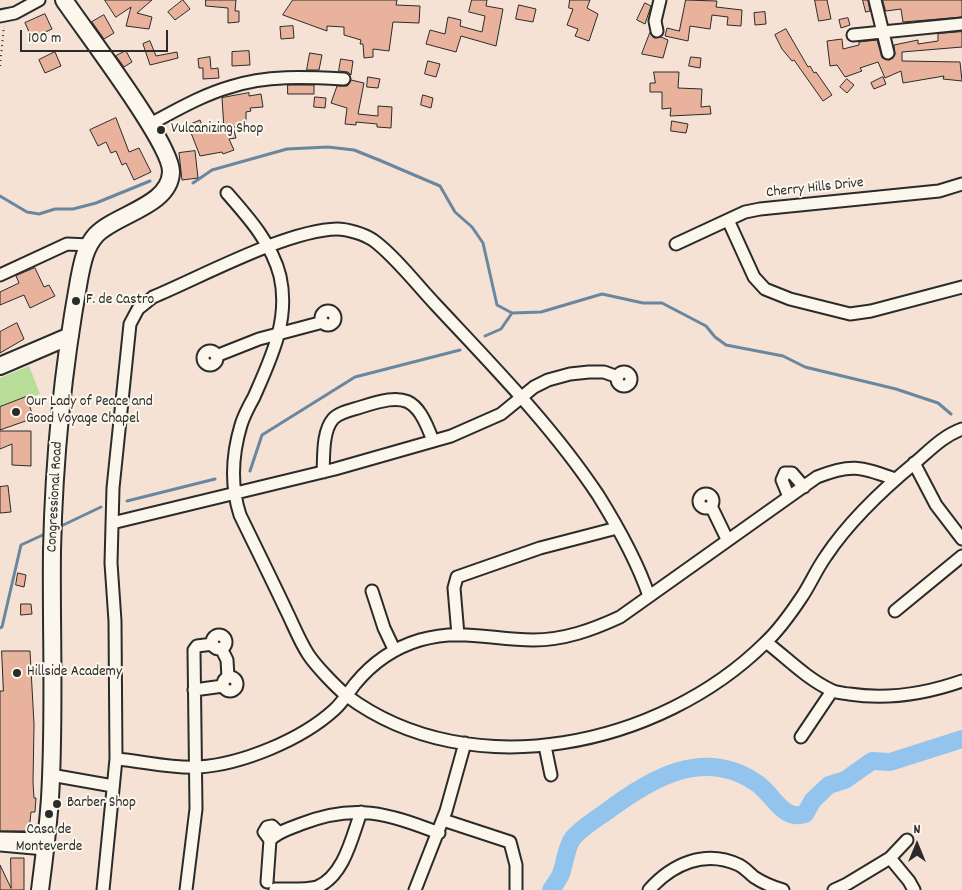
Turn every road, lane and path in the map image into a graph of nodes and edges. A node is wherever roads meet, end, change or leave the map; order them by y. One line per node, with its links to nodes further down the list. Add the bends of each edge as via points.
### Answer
1 (39, 0): 5 (street)
2 (64, 0): 13 (main road, Congressional Road)
3 (660, 0): 7 (street)
4 (875, 0): 8 (street)
5 (2, 16): 11 (path)
6 (962, 24): 8 (street)
7 (657, 31)
8 (883, 32): 9 (street); 10 (street)
9 (853, 35)
10 (888, 53)
11 (0, 66)
12 (344, 79): 13 (street, via 300,76 230,87)
13 (150, 124): 18 (main road, Congressional Road, via 168,157 171,173 168,186 154,201 109,224)
14 (962, 184): 16 (street, Cherry Hills Drive, via 939,192 760,209)
15 (227, 193): 19 (street, via 255,225)
16 (728, 220): 17 (street, Cherry Hills Drive); 21 (street, via 754,278 766,289 790,299 850,314)
17 (676, 244)
18 (89, 245): 20 (street, via 67,244); 24 (main road, Congressional Road)
19 (268, 247): 23 (street, via 280,276 283,304); 28 (street, via 337,229 372,240); 38 (street, via 153,297 138,310 130,324)
20 (0, 275)
21 (962, 287)
22 (323, 322): 23 (street)
23 (280, 334): 25 (street); 35 (street, via 241,424 231,475)
24 (70, 336): 26 (main road); 58 (main road, Congressional Road, via 52,551)
25 (216, 356)
26 (0, 366)
27 (618, 377): 28 (street, via 604,372 570,374 534,387)
28 (522, 398): 30 (street, via 501,414); 39 (street, via 598,495)
29 (962, 429): 31 (street, via 947,435)
30 (433, 441): 32 (street); 32 (street, via 427,423 414,406 400,398 388,398 333,419 324,447)
31 (914, 463): 33 (street); 41 (street, via 936,505)
32 (323, 472): 35 (street)
33 (895, 479): 34 (street, via 860,467 837,469 817,477); 47 (street, via 826,556 801,598)
34 (804, 487): 36 (street); 36 (street, via 794,474 785,473 782,478)
35 (233, 496): 38 (street); 52 (street, via 309,655)
36 (789, 497): 40 (street)
37 (711, 506): 40 (street)
38 (112, 523): 56 (street)
39 (617, 528): 44 (street); 46 (street, via 540,548 457,577 454,588)
40 (727, 539): 44 (street)
41 (962, 539)
42 (962, 556): 45 (street)
43 (372, 591): 48 (street)
44 (649, 596): 46 (street, via 620,617 570,636 533,640)
45 (895, 611)
46 (458, 634): 48 (street, via 421,639)
47 (766, 642): 51 (street); 55 (street, via 714,684 680,704 588,739)
48 (394, 649): 52 (street, via 374,663)
49 (962, 681): 51 (street, via 898,697)
50 (194, 690): 50 (street, via 194,650 197,646 217,646 227,660 226,681); 57 (street)
51 (832, 691): 53 (street)
52 (347, 695): 54 (street, via 387,719 434,738); 57 (street, via 334,710 278,745 240,759)
53 (801, 737)
54 (465, 743): 55 (street, via 512,748); 62 (street)
55 (545, 746): 59 (street)
56 (116, 759): 57 (street); 60 (street)
57 (195, 767): 72 (street, via 196,809)
58 (51, 775): 60 (street); 66 (main road, Congressional Road)
59 (551, 775)
60 (113, 786): 71 (street)
61 (361, 812): 63 (street, via 391,816); 69 (street, via 334,875 316,887); 69 (street, via 332,813 274,836)
62 (443, 820): 63 (street); 74 (street, via 510,842 516,864)
63 (438, 833): 73 (street)
64 (0, 838): 66 (street)
65 (907, 840): 68 (street)
66 (46, 844): 67 (street); 70 (main road, Congressional Road)
67 (0, 845)
68 (890, 858): 77 (street); 78 (street)
69 (270, 888)
70 (40, 890)
71 (103, 890)
72 (186, 890)
73 (415, 890)
74 (516, 890)
75 (649, 890): 76 (street, via 669,870 694,860 711,858 741,866 754,877)
76 (783, 890)
77 (834, 890)
78 (914, 890)

